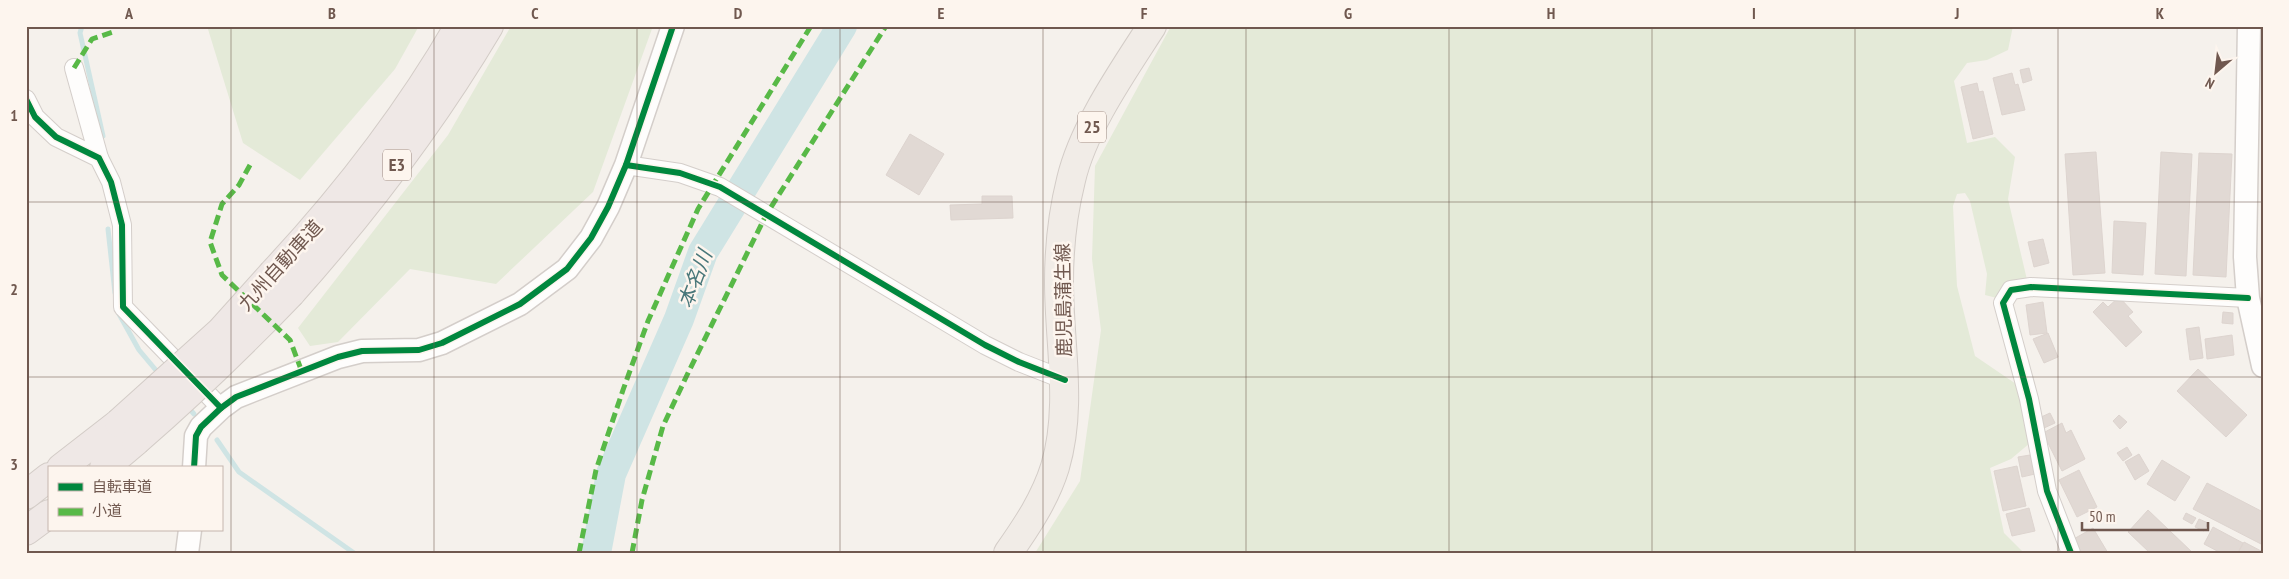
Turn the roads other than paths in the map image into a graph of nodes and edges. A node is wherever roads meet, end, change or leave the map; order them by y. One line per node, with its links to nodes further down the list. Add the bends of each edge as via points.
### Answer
1 (459, 26): 10 (highway, 九州自動車道 / E3, via 406,111 313,230)
2 (489, 26): 10 (highway, 九州自動車道 / E3, via 427,124 378,191)
3 (674, 26): 9 (street)
4 (1152, 26): 13 (main road, 鹿児島蒲生線 / 25, via 1108,97 1081,149 1071,180 1061,239 1059,282)
5 (2249, 26): 11 (street, via 2245,257)
6 (74, 68): 8 (street)
7 (26, 99): 8 (street, via 34,117 56,137)
8 (99, 158): 14 (street, via 111,182 122,226 124,307)
9 (626, 164): 13 (street, via 680,173 720,187 985,345); 14 (street, via 592,238 566,269 520,304 442,343 420,350 362,351 338,357 236,397)
10 (282, 283): 15 (highway, 九州自動車道 / E3, bridge, via 220,332 171,378)
11 (2248, 298): 12 (street); 26 (street, via 2040,287 2011,290 2003,303 2029,399 2047,491)
12 (2263, 366)
13 (1065, 380): 25 (main road, 鹿児島蒲生線 / 25, via 1064,412 1055,466 1040,503)
14 (221, 408): 18 (street, via 196,436)
15 (127, 432): 16 (highway, 九州自動車道 / E3); 17 (highway, 九州自動車道 / E3)
16 (65, 466)
17 (105, 466)
18 (194, 466)
19 (48, 478): 20 (highway)
20 (26, 495)
21 (48, 515): 22 (highway)
22 (26, 531)
23 (190, 532): 24 (street)
24 (187, 553)
25 (1008, 553)
26 (2071, 553)

